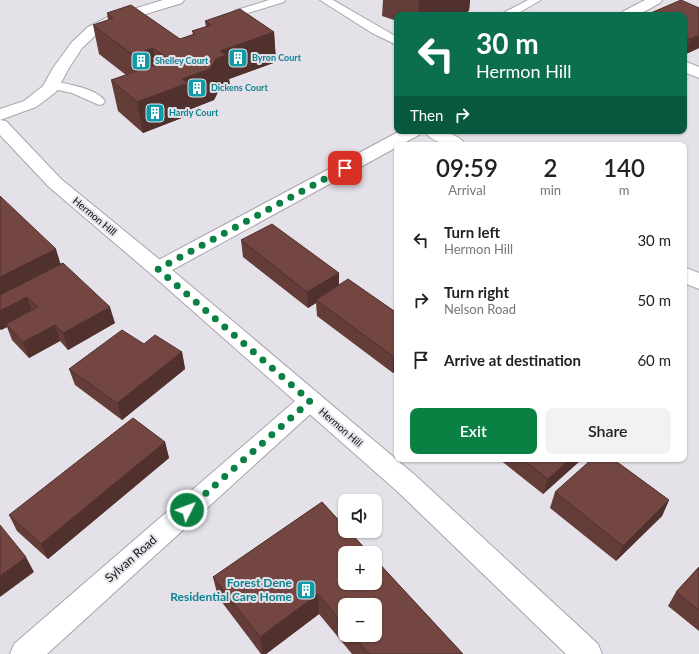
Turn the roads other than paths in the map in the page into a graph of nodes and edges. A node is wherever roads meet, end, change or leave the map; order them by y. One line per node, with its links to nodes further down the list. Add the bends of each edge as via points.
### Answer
1 (177, 0): 9 (street)
2 (280, 0): 8 (lane)
3 (325, 0): 11 (lane)
4 (536, 0): 6 (lane)
5 (655, 0): 7 (street)
6 (513, 12)
7 (633, 12)
8 (238, 13)
9 (130, 14): 10 (lane); 14 (street, via 93,30 82,40 61,68)
10 (142, 24)
11 (394, 40)
12 (687, 67): 13 (street)
13 (699, 73)
14 (52, 86): 15 (lane, via 77,89); 16 (street, via 30,104)
15 (99, 101)
16 (0, 115)
17 (0, 125): 21 (street, Hermon Hill, via 55,183)
18 (407, 134): 21 (street)
19 (438, 134): 20 (street)
20 (453, 142)
21 (158, 269): 24 (street, Hermon Hill)
22 (687, 276): 23 (street)
23 (699, 282)
24 (310, 401): 25 (street, Sylvan Road); 26 (street, Hermon Hill, via 407,484)
25 (24, 654)
26 (587, 654)

